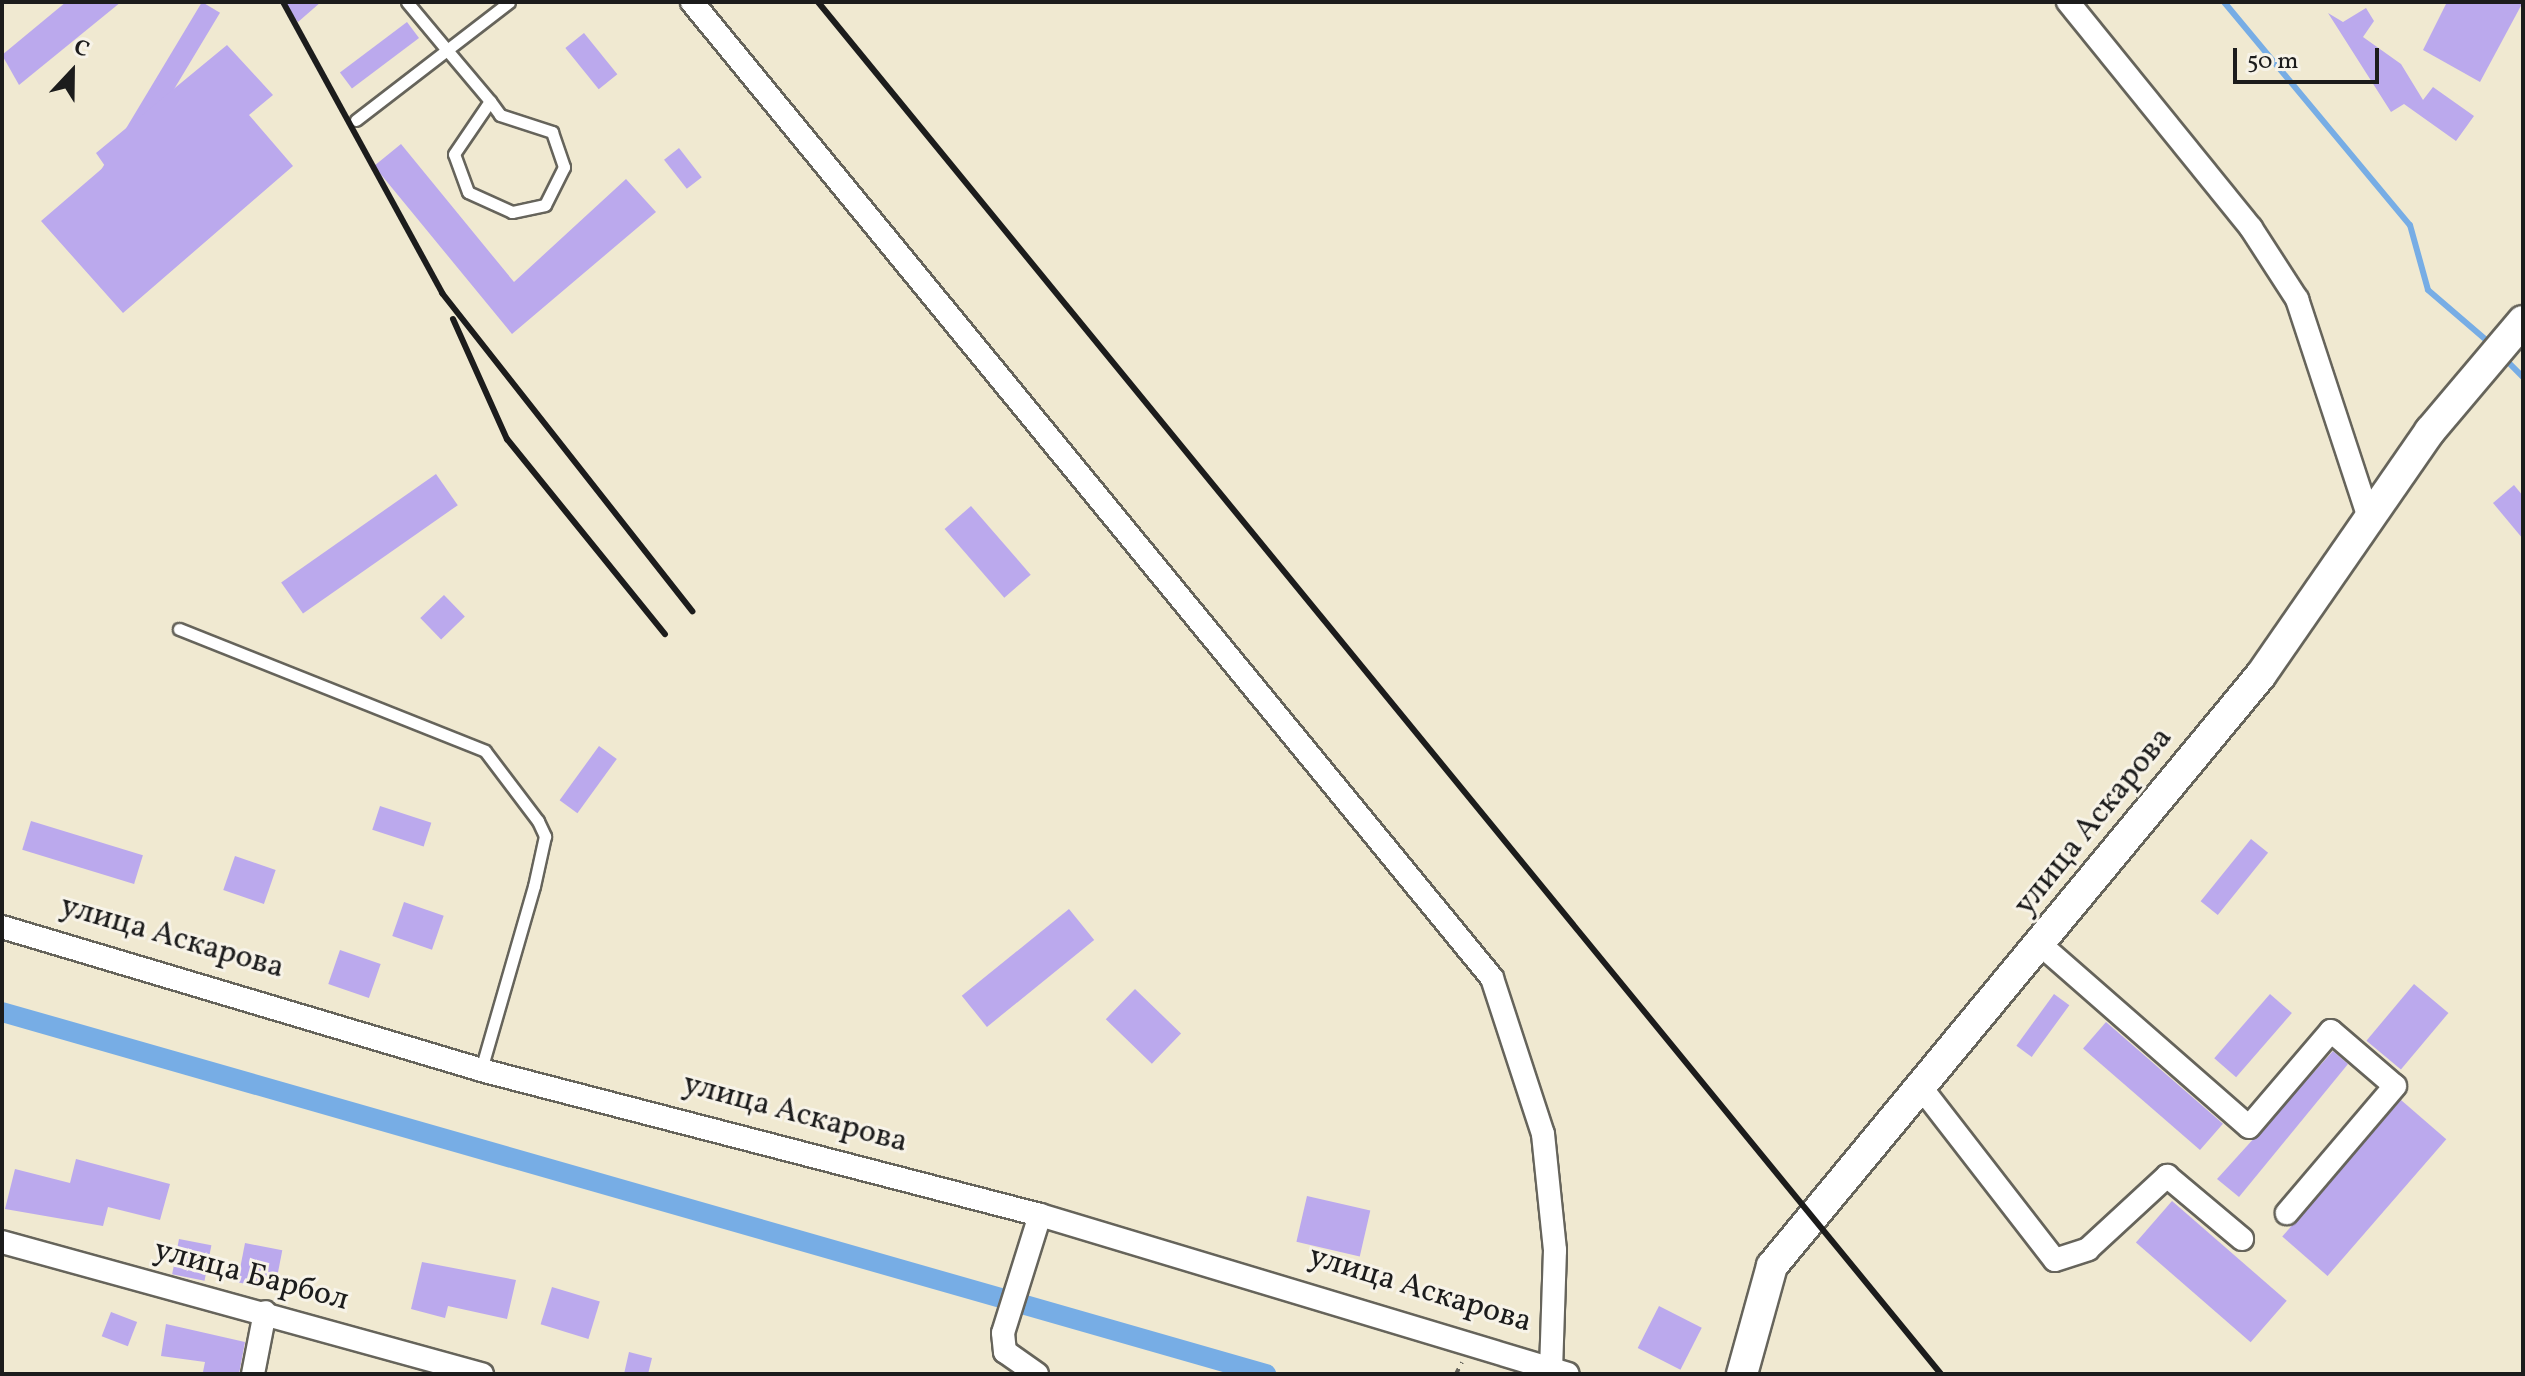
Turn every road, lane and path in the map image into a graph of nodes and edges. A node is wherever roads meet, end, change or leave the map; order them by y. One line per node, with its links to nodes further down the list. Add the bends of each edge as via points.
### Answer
1 (407, 2): 5 (lane)
2 (509, 2): 5 (lane)
3 (692, 2): 20 (street, via 1492,978 1543,1134)
4 (2068, 2): 9 (street, via 2251,228 2297,299)
5 (447, 50): 6 (lane); 7 (lane)
6 (490, 101): 6 (lane, via 500,115 552,132 564,167 545,205 512,212 468,192 454,154)
7 (356, 120)
8 (2523, 321): 9 (main road, улица Аскарова, via 2430,431)
9 (2369, 518): 12 (main road, улица Аскарова, via 2261,675)
10 (179, 629): 13 (lane, via 485,751 538,821 545,836 534,886)
11 (2, 927): 13 (street, улица Аскарова)
12 (2041, 945): 14 (main road, улица Аскарова); 15 (street, via 2249,1127 2331,1031 2395,1086)
13 (481, 1070): 16 (street, улица Аскарова)
14 (1923, 1090): 17 (street, via 2055,1260 2088,1249 2167,1176); 24 (main road, улица Аскарова, via 1772,1266)
15 (2287, 1213)
16 (1040, 1215): 20 (street, улица Аскарова); 23 (street, via 1003,1333 1005,1352)
17 (2242, 1239)
18 (2, 1242): 19 (street, улица Барбол)
19 (265, 1312): 21 (street); 22 (street, улица Барбол)
20 (1560, 1371)
21 (253, 1374)
22 (482, 1374)
23 (1037, 1374)
24 (1742, 1374)

